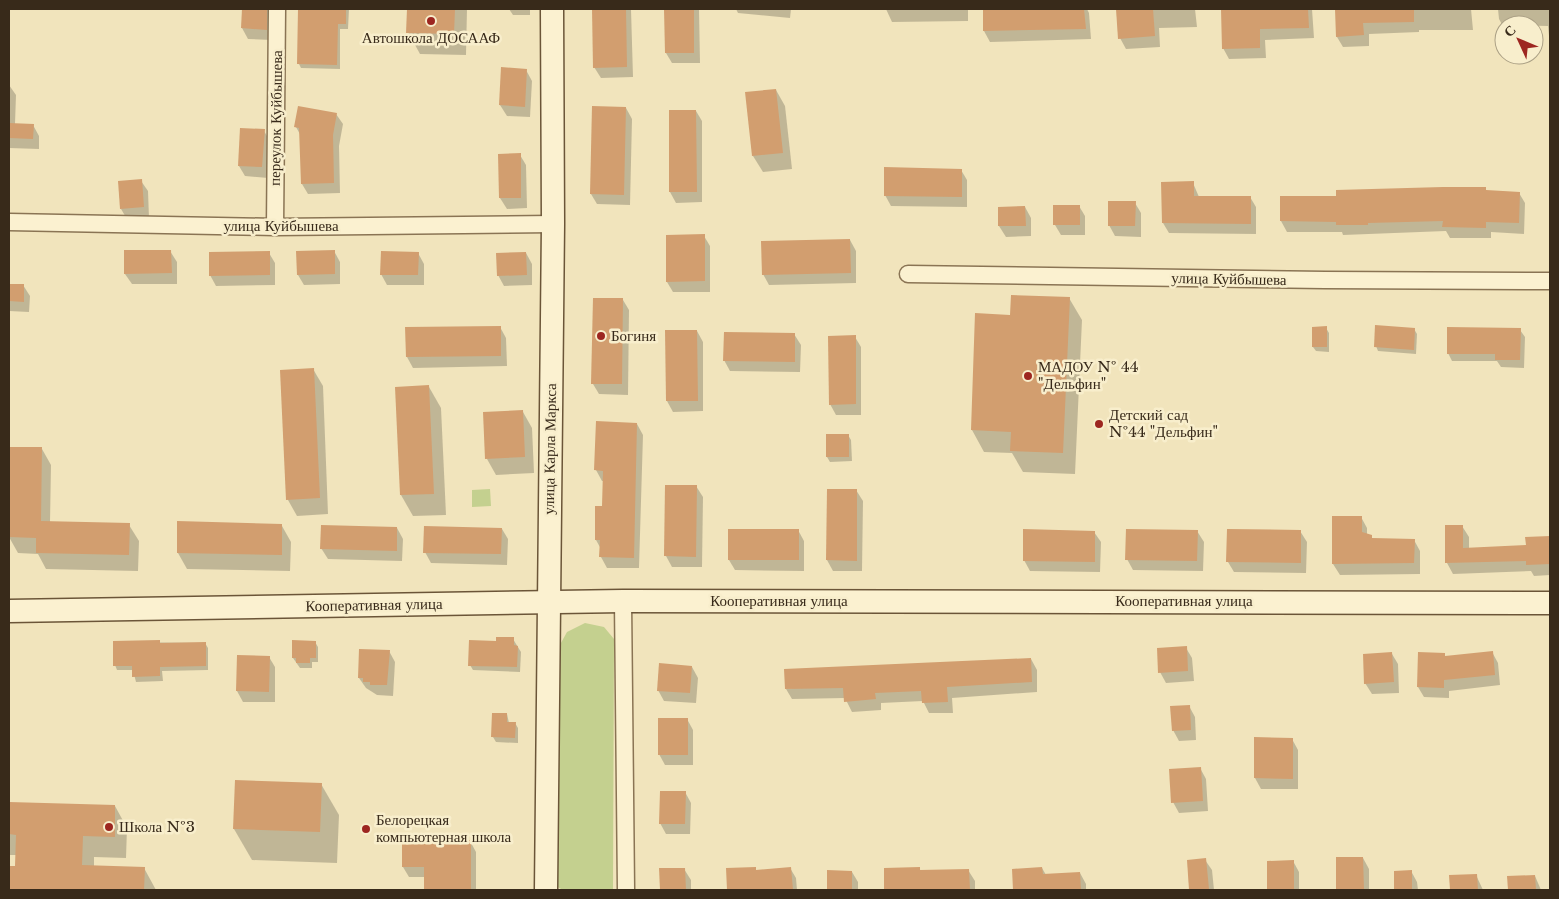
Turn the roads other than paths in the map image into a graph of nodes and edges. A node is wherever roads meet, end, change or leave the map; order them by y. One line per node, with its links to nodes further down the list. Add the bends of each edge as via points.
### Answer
1 (277, 9): 5 (street, переулок Куйбышева)
2 (552, 9): 4 (street, улица Карла Маркса)
3 (9, 222): 5 (street, улица Куйбышева)
4 (553, 224): 5 (street, улица Куйбышева); 9 (street, улица Карла Маркса)
5 (275, 227)
6 (908, 274): 7 (street, улица Куйбышева)
7 (1550, 281)
8 (623, 601): 9 (street, Кооперативная улица); 10 (street, Кооперативная улица); 13 (street)
9 (548, 603): 11 (street, Кооперативная улица); 12 (street, улица Карла Маркса)
10 (1550, 603)
11 (9, 612)
12 (546, 890)
13 (626, 890)

